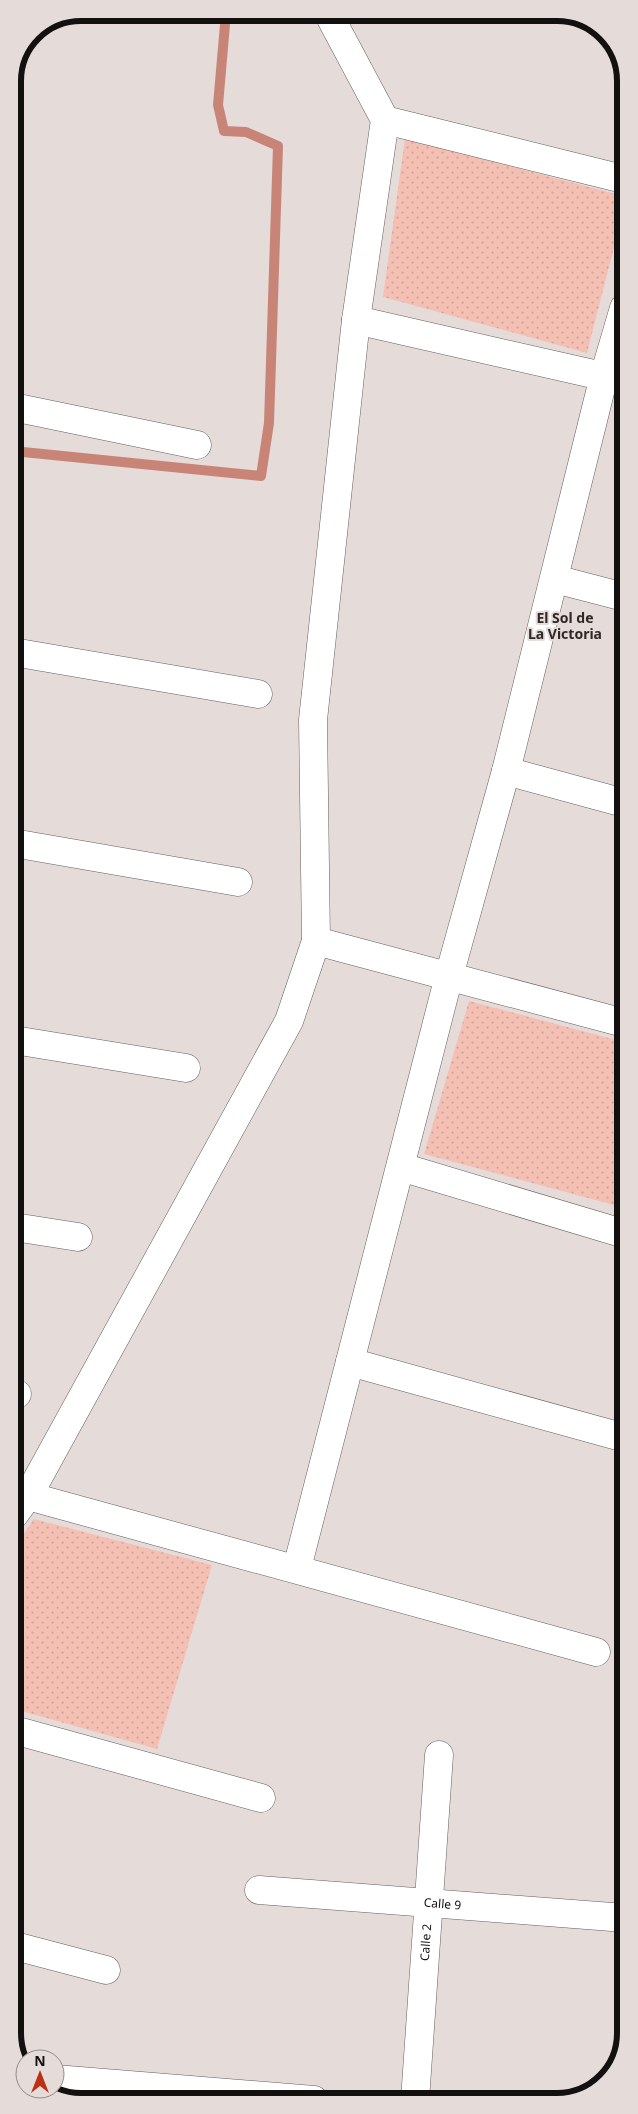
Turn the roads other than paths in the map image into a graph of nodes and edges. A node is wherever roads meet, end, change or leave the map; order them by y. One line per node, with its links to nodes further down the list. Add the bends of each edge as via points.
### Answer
1 (332, 21): 2 (street)
2 (386, 120): 3 (street); 4 (street)
3 (617, 178)
4 (356, 320): 6 (street); 17 (street, via 313,720)
5 (617, 357): 6 (street)
6 (614, 378): 9 (street)
7 (21, 409): 8 (street)
8 (197, 445)
9 (555, 579): 10 (street); 13 (street)
10 (617, 595)
11 (21, 653): 12 (street)
12 (258, 694)
13 (506, 771): 14 (street); 18 (street)
14 (617, 801)
15 (21, 844): 16 (street)
16 (238, 882)
17 (316, 941): 18 (street); 28 (street, via 289,1021)
18 (449, 976): 19 (street); 22 (street)
19 (617, 1021)
20 (21, 1041): 21 (street)
21 (186, 1068)
22 (401, 1167): 24 (street); 26 (street)
23 (21, 1229): 25 (street)
24 (617, 1232)
25 (78, 1237)
26 (350, 1362): 27 (street); 29 (street)
27 (617, 1436)
28 (21, 1506): 29 (street)
29 (296, 1568): 30 (street)
30 (596, 1652)
31 (21, 1732): 33 (street)
32 (439, 1755): 35 (street, Calle 2)
33 (261, 1798)
34 (260, 1890): 35 (street, Calle 9)
35 (428, 1903): 36 (street, Calle 9); 41 (street, Calle 2)
36 (617, 1917)
37 (21, 1948): 38 (street)
38 (106, 1970)
39 (65, 2080): 40 (street)
40 (228, 2093)
41 (415, 2093)

